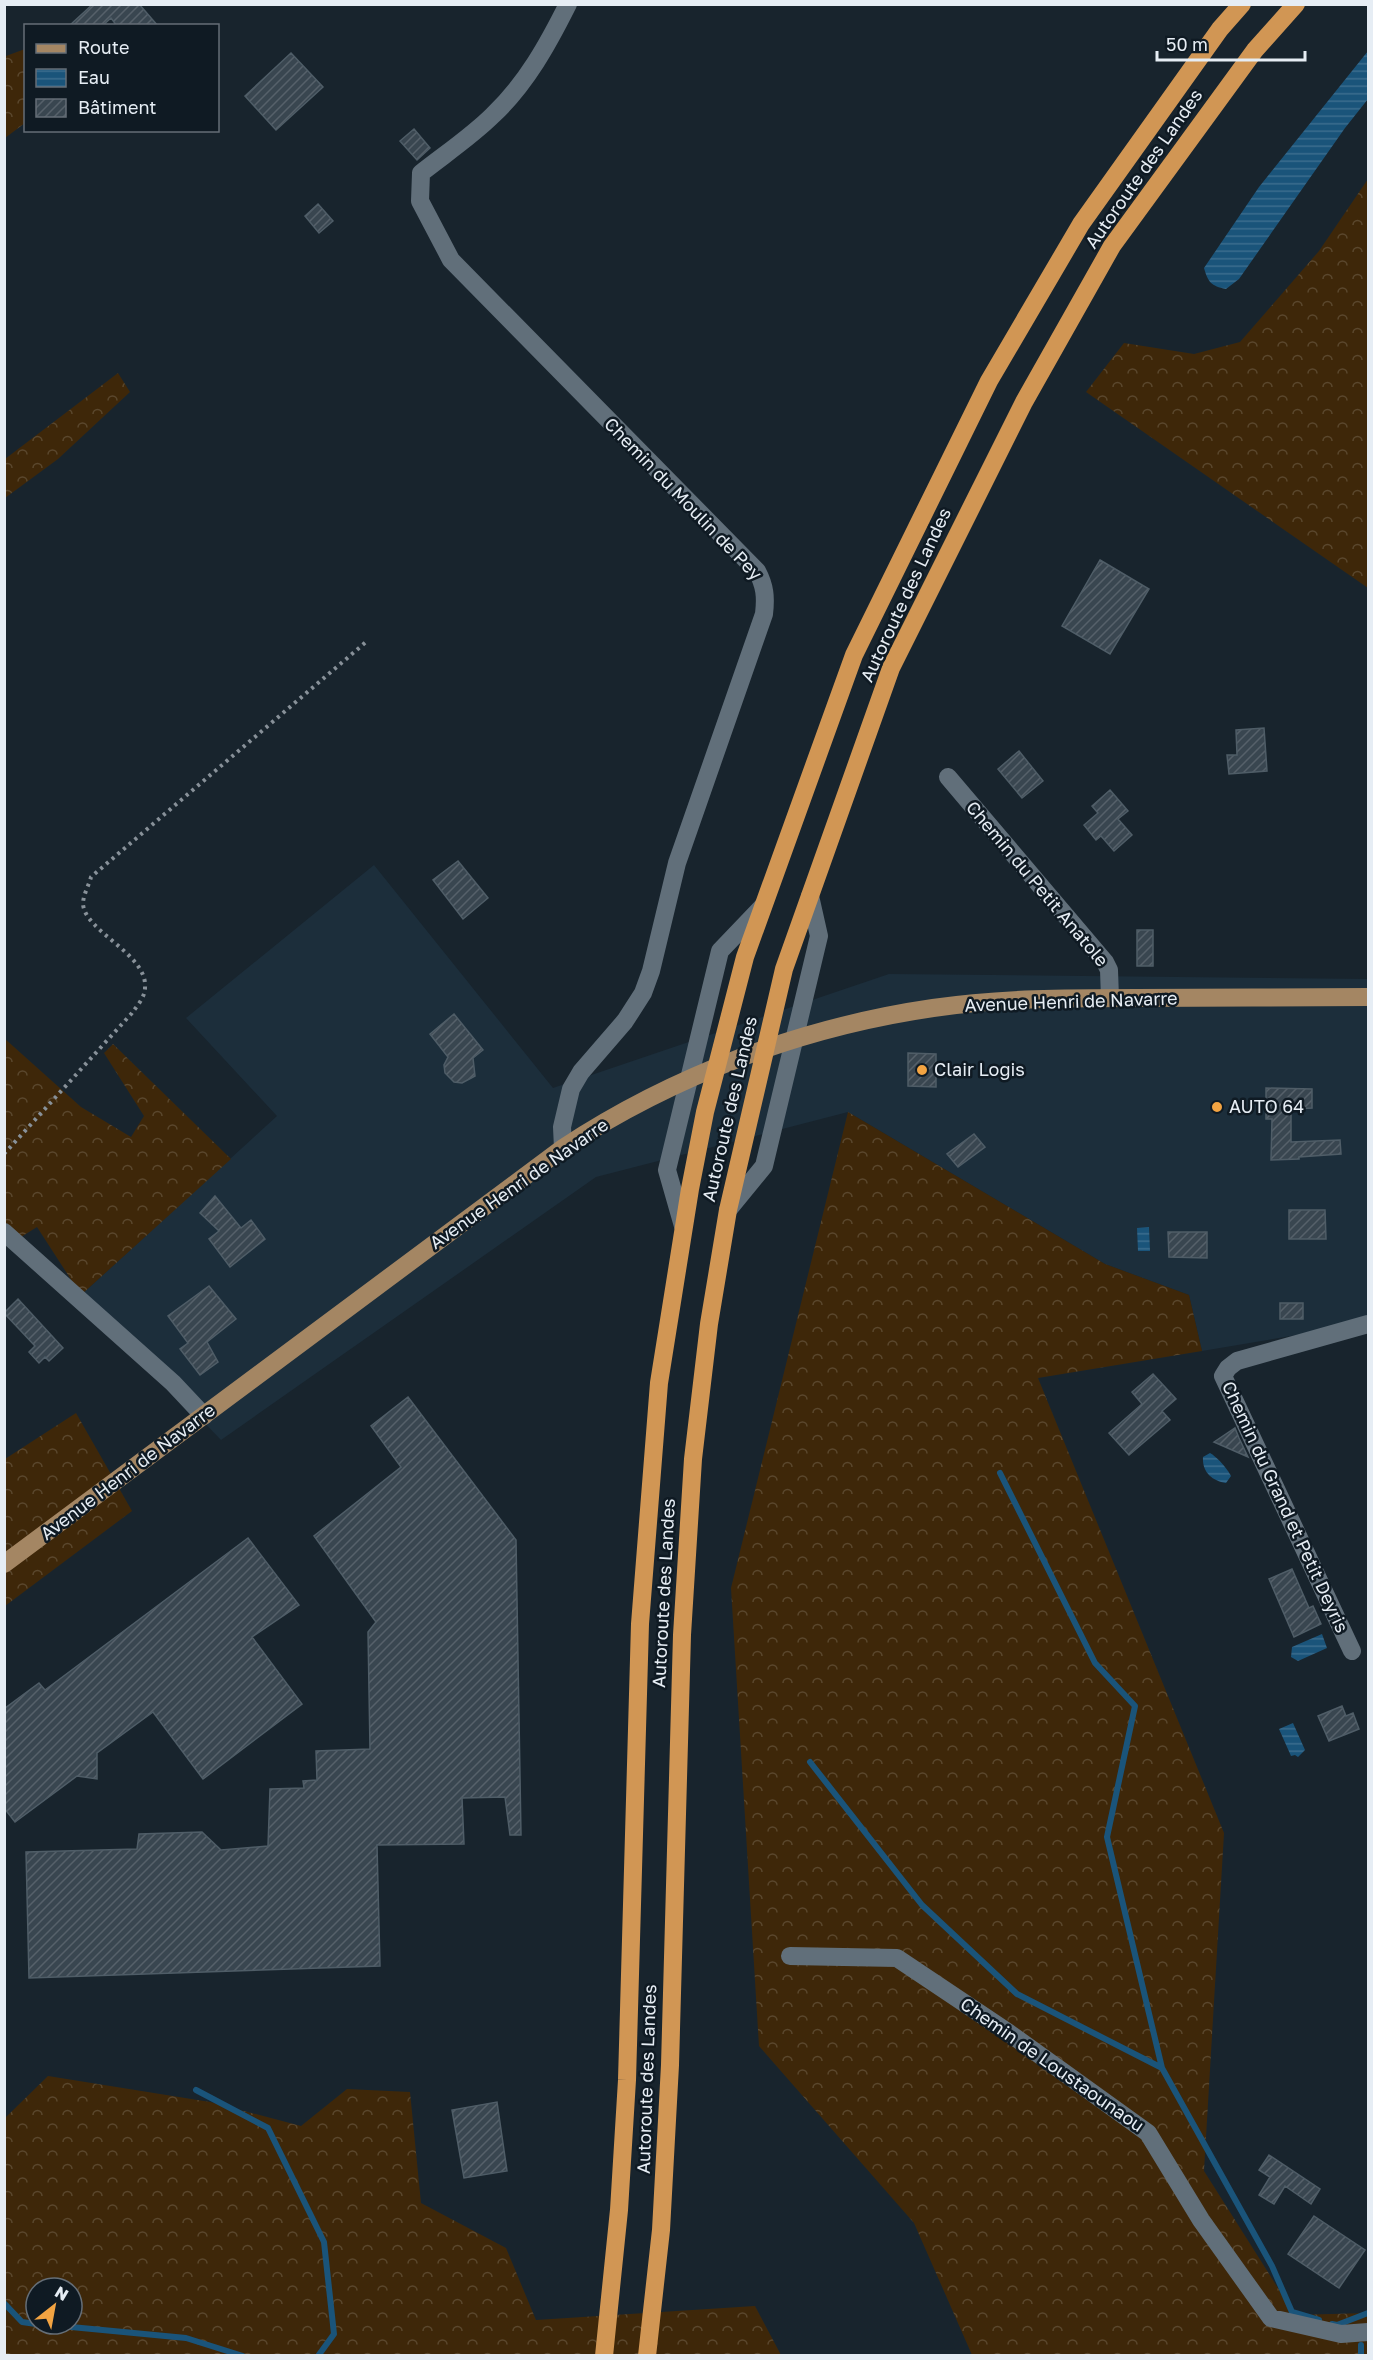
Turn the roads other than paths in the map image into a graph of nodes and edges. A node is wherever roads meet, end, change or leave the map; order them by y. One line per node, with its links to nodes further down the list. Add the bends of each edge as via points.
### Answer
1 (568, 4): 9 (street, Chemin du Moulin de Pey, via 525,80 493,116 421,173 420,201 451,260 757,571 766,598 764,614 677,863 643,993 571,1089 562,1127)
2 (1242, 4): 6 (highway, Autoroute des Landes, via 1220,28 1081,224 989,381 854,655)
3 (1296, 4): 5 (highway, Autoroute des Landes, via 1255,50 1112,246 1024,402 891,668)
4 (948, 777): 8 (street, Chemin du Petit Anatole, via 1105,962)
5 (810, 896): 10 (highway, Autoroute des Landes, via 784,969); 10 (street, via 819,936 764,1166)
6 (764, 906): 11 (highway, Autoroute des Landes, via 745,957 705,1112); 11 (street, via 720,951 667,1170)
7 (1368, 997): 8 (main road, Avenue Henri de Navarre)
8 (1110, 998): 9 (main road, Avenue Henri de Navarre, via 936,1007 835,1028 754,1053 648,1098)
9 (563, 1148): 14 (main road, Avenue Henri de Navarre)
10 (728, 1210): 20 (highway, Autoroute des Landes, via 701,1389 686,1552 670,2065 661,2230)
11 (683, 1226): 19 (highway, Autoroute des Landes, via 659,1383 643,1569 627,2080)
12 (4, 1232): 14 (street, via 173,1383)
13 (1368, 1324): 16 (street, Chemin du Grand et Petit Deyris, via 1237,1361 1223,1376)
14 (204, 1416): 15 (main road, Avenue Henri de Navarre)
15 (4, 1564)
16 (1352, 1651)
17 (790, 1956): 18 (street, Chemin de Loustaounaou, via 897,1958 1149,2133 1201,2220 1271,2318 1341,2334)
18 (1368, 2332)
19 (604, 2355)
20 (647, 2355)

